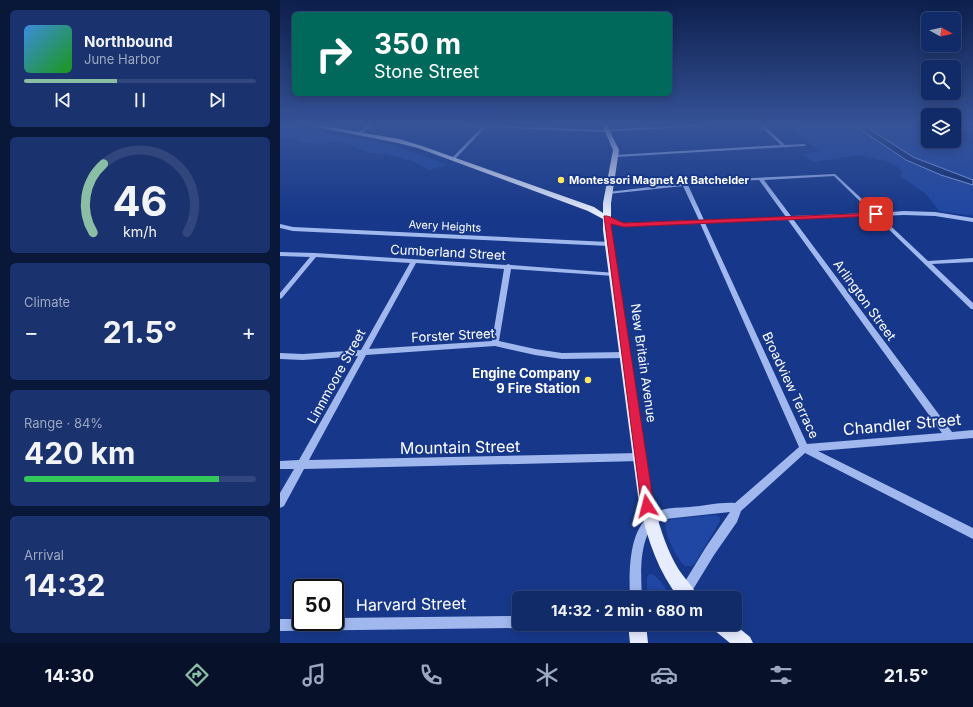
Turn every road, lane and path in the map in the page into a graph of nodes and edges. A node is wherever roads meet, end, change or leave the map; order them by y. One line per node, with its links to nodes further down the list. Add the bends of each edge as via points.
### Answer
1 (441, 155): 5 (main road)
2 (457, 155): 5 (street)
3 (632, 155): 4 (street)
4 (615, 156): 8 (main road, New Britain Avenue)
5 (453, 159): 10 (main road, via 591,209)
6 (760, 178): 7 (street); 9 (street, via 835,175); 11 (street, Arlington Street)
7 (684, 184): 8 (street); 12 (street, Broadview Terrace)
8 (608, 193): 10 (main road, New Britain Avenue)
9 (876, 214): 11 (street); 13 (street, via 935,214); 20 (street)
10 (606, 217): 12 (street, via 612,222 624,225); 15 (main road, New Britain Avenue)
11 (790, 218): 12 (street); 30 (street, Arlington Street)
12 (700, 220): 31 (street, Broadview Terrace)
13 (973, 220)
14 (280, 226): 15 (street, Avery Heights, via 293,229)
15 (609, 244): 22 (main road, New Britain Avenue)
16 (280, 254): 17 (street, Cumberland Street)
17 (315, 255): 19 (street, Cumberland Street); 23 (street)
18 (973, 260): 20 (street)
19 (414, 261): 21 (street, Cumberland Street); 26 (street, Linnmoore Street)
20 (926, 263): 24 (street)
21 (508, 266): 22 (street, Cumberland Street); 25 (street)
22 (614, 274): 27 (main road, New Britain Avenue)
23 (280, 297)
24 (973, 307)
25 (495, 343): 26 (street, Forster Street); 27 (street, Forster Street, via 562,356)
26 (365, 352): 28 (street, Forster Street, via 303,357); 34 (street, Linnmoore Street)
27 (625, 355): 32 (main road, New Britain Avenue)
28 (280, 356)
29 (973, 434): 30 (street, Chandler Street)
30 (950, 436): 31 (street, Chandler Street)
31 (804, 448): 36 (street); 38 (street, Broadview Terrace)
32 (640, 457): 34 (street, Mountain Street); 37 (main road, New Britain Avenue)
33 (280, 465): 34 (street, Mountain Street)
34 (300, 466): 35 (street, Linnmoore Street)
35 (280, 503)
36 (737, 508): 37 (street, via 663,514); 41 (street)
37 (651, 521): 39 (street, via 644,532 636,561); 40 (main road, New Britain Avenue, via 660,550)
38 (973, 534)
39 (636, 591)
40 (683, 591)
41 (689, 591)
42 (512, 622): 43 (street, Harvard Street)
43 (280, 625)
44 (638, 631): 46 (main road)
45 (729, 631): 47 (main road)
46 (639, 643)
47 (744, 643)

